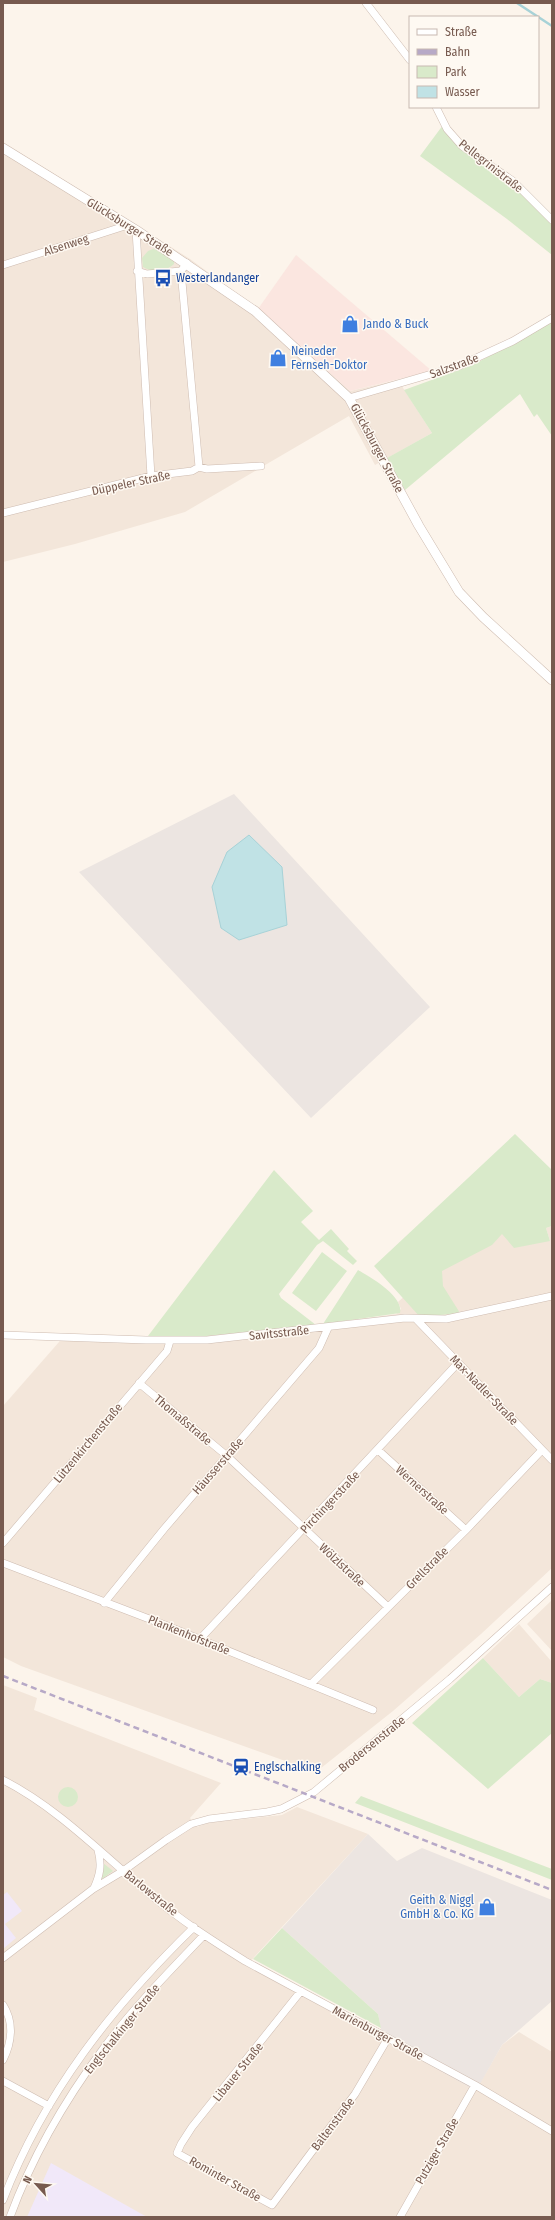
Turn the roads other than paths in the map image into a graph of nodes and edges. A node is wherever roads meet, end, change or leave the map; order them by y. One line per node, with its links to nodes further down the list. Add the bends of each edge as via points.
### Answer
1 (366, 3): 2 (street)
2 (409, 59)
3 (436, 108): 5 (street, Pellegrinistraße, via 447,129 462,146 513,181)
4 (3, 148): 6 (street, Glücksburger Straße)
5 (552, 220)
6 (132, 228): 7 (street, Alsenweg); 8 (street, Glücksburger Straße); 9 (street)
7 (3, 265)
8 (184, 267): 9 (street, via 147,274); 11 (street, Glücksburger Straße, via 255,311); 13 (street)
9 (137, 271): 14 (street)
10 (552, 318): 11 (street, Salzstraße, via 513,341 459,366)
11 (349, 398): 16 (street, Glücksburger Straße, via 419,526 459,592)
12 (261, 466): 13 (street, Düppeler Straße, via 207,469)
13 (199, 467): 14 (street, Düppeler Straße, via 192,471)
14 (151, 476): 15 (street, Düppeler Straße)
15 (3, 512)
16 (552, 680)
17 (552, 1296): 18 (street, Savitsstraße, via 446,1319)
18 (417, 1320): 19 (street, Savitsstraße, via 405,1318); 22 (street, Max-Nadler-Straße)
19 (328, 1328): 21 (street, Savitsstraße, via 207,1340); 26 (street, Häusserstraße, via 319,1348)
20 (3, 1335): 21 (street, Savitsstraße)
21 (170, 1341): 23 (street, Lützenkirchenstraße, via 167,1351)
22 (458, 1363): 24 (street, Pirchingerstraße); 25 (street, Max-Nadler-Straße)
23 (139, 1383): 26 (street, Thomaßstraße); 30 (street, Lützenkirchenstraße)
24 (378, 1450): 28 (street, Pirchingerstraße); 29 (street, Wernerstraße)
25 (542, 1450): 27 (street, Max-Nadler-Straße); 29 (street, Grellstraße)
26 (227, 1456): 28 (street, Wölzlstraße); 33 (street, Häusserstraße)
27 (552, 1460)
28 (303, 1529): 34 (street, Wölzlstraße); 35 (street, Pirchingerstraße)
29 (466, 1530): 34 (street, Grellstraße)
30 (3, 1543)
31 (3, 1563): 33 (street, Plankenhofstraße)
32 (552, 1587): 40 (street, Brodersenstraße, via 450,1679 314,1792 281,1809 191,1824)
33 (104, 1603): 35 (street, Plankenhofstraße)
34 (388, 1607): 36 (street, Grellstraße)
35 (200, 1639): 36 (street, Plankenhofstraße)
36 (311, 1684): 37 (street, Plankenhofstraße)
37 (373, 1710)
38 (3, 1780): 39 (street, Barlowstraße, via 44,1805)
39 (98, 1850): 40 (street, Barlowstraße); 41 (street, via 101,1862 100,1876)
40 (123, 1871): 41 (street, Brodersenstraße); 42 (street, Barlowstraße)
41 (93, 1889): 44 (street, Brodersenstraße)
42 (194, 1927): 43 (street, Barlowstraße); 51 (street, Englschalkinger Straße, via 119,2005 92,2040)
43 (204, 1935): 45 (street, Marienburger Straße, via 245,1961); 56 (street, Englschalkinger Straße, via 103,2048 74,2090 36,2159)
44 (3, 1958)
45 (301, 1991): 47 (street, Marienburger Straße); 53 (street, Libauer Straße, via 192,2127)
46 (3, 2005): 48 (street, via 11,2030 11,2040)
47 (388, 2038): 50 (street, Marienburger Straße); 55 (street, Baltenstraße, via 356,2094)
48 (3, 2060)
49 (3, 2081): 51 (street)
50 (475, 2086): 52 (street, Marienburger Straße); 57 (street, Putziger Straße)
51 (49, 2106): 54 (street, Englschalkinger Straße, via 14,2172)
52 (552, 2131)
53 (178, 2153): 55 (street, Rominter Straße)
54 (3, 2200)
55 (272, 2205)
56 (10, 2217)
57 (400, 2217)

